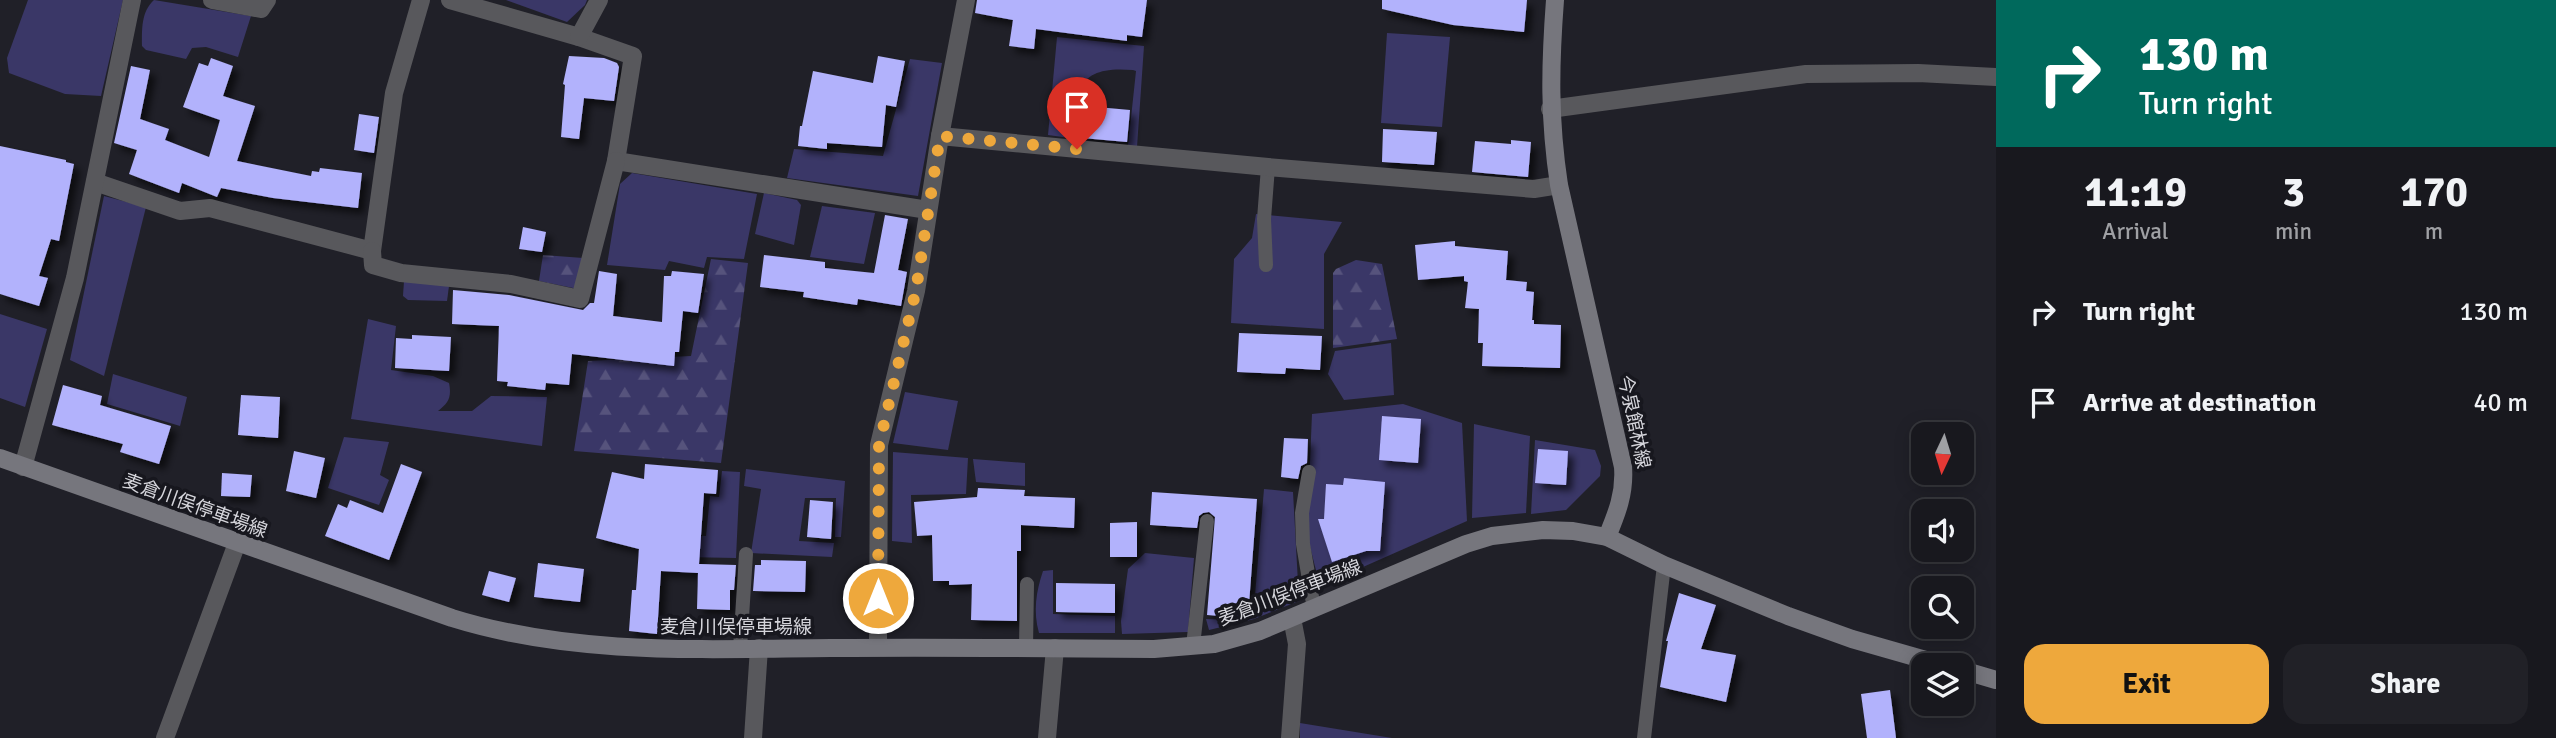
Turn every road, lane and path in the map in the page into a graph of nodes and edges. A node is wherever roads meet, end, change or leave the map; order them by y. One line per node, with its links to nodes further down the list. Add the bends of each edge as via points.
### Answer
1 (132, 0): 15 (street)
2 (212, 0): 3 (street, via 261,9)
3 (267, 0)
4 (421, 0): 18 (street, via 394,93)
5 (450, 0): 9 (street)
6 (599, 0): 9 (street)
7 (966, 0): 12 (street)
8 (1555, 0): 11 (main road, 今泉館林線)
9 (579, 37): 13 (street, via 633,56)
10 (1996, 77): 11 (street, via 1806,74)
11 (1550, 109): 16 (main road, 今泉館林線)
12 (940, 136): 14 (street); 17 (street)
13 (616, 161): 17 (street); 18 (street, via 580,299 510,284 401,273 373,265)
14 (1268, 167): 16 (street, via 1534,188); 19 (lane)
15 (95, 182): 18 (street, via 180,211 210,208); 21 (street, via 75,278)
16 (1559, 185): 24 (main road, 今泉館林線, via 1623,467 1622,499)
17 (928, 210): 32 (street, via 916,290 879,445)
18 (372, 251)
19 (1266, 265)
20 (0, 458): 21 (main road, 麦倉川俣停車場線)
21 (23, 467): 25 (main road, 麦倉川俣停車場線)
22 (1310, 472): 29 (lane, via 1302,524)
23 (1207, 521): 31 (lane)
24 (1607, 537): 27 (main road); 29 (main road, 麦倉川俣停車場線, via 1543,530 1492,536)
25 (237, 543): 35 (main road, 麦倉川俣停車場線, via 452,618 516,635 600,645); 40 (street)
26 (746, 554): 35 (lane)
27 (1664, 565): 37 (main road, via 1852,639); 44 (lane)
28 (1027, 584): 34 (lane)
29 (1314, 609): 30 (main road, 麦倉川俣停車場線)
30 (1292, 618): 31 (main road, 麦倉川俣停車場線, via 1260,631); 43 (street, via 1297,644)
31 (1193, 646): 36 (main road, 麦倉川俣停車場線)
32 (878, 647): 33 (main road, 麦倉川俣停車場線); 34 (main road, 麦倉川俣停車場線)
33 (759, 648): 35 (main road, 麦倉川俣停車場線); 41 (street)
34 (1026, 648): 36 (main road, 麦倉川俣停車場線)
35 (740, 649)
36 (1055, 649): 42 (street)
37 (1911, 656)
38 (1974, 674): 39 (main road)
39 (1996, 681)
40 (165, 738)
41 (753, 738)
42 (1047, 738)
43 (1290, 738)
44 (1644, 738)

